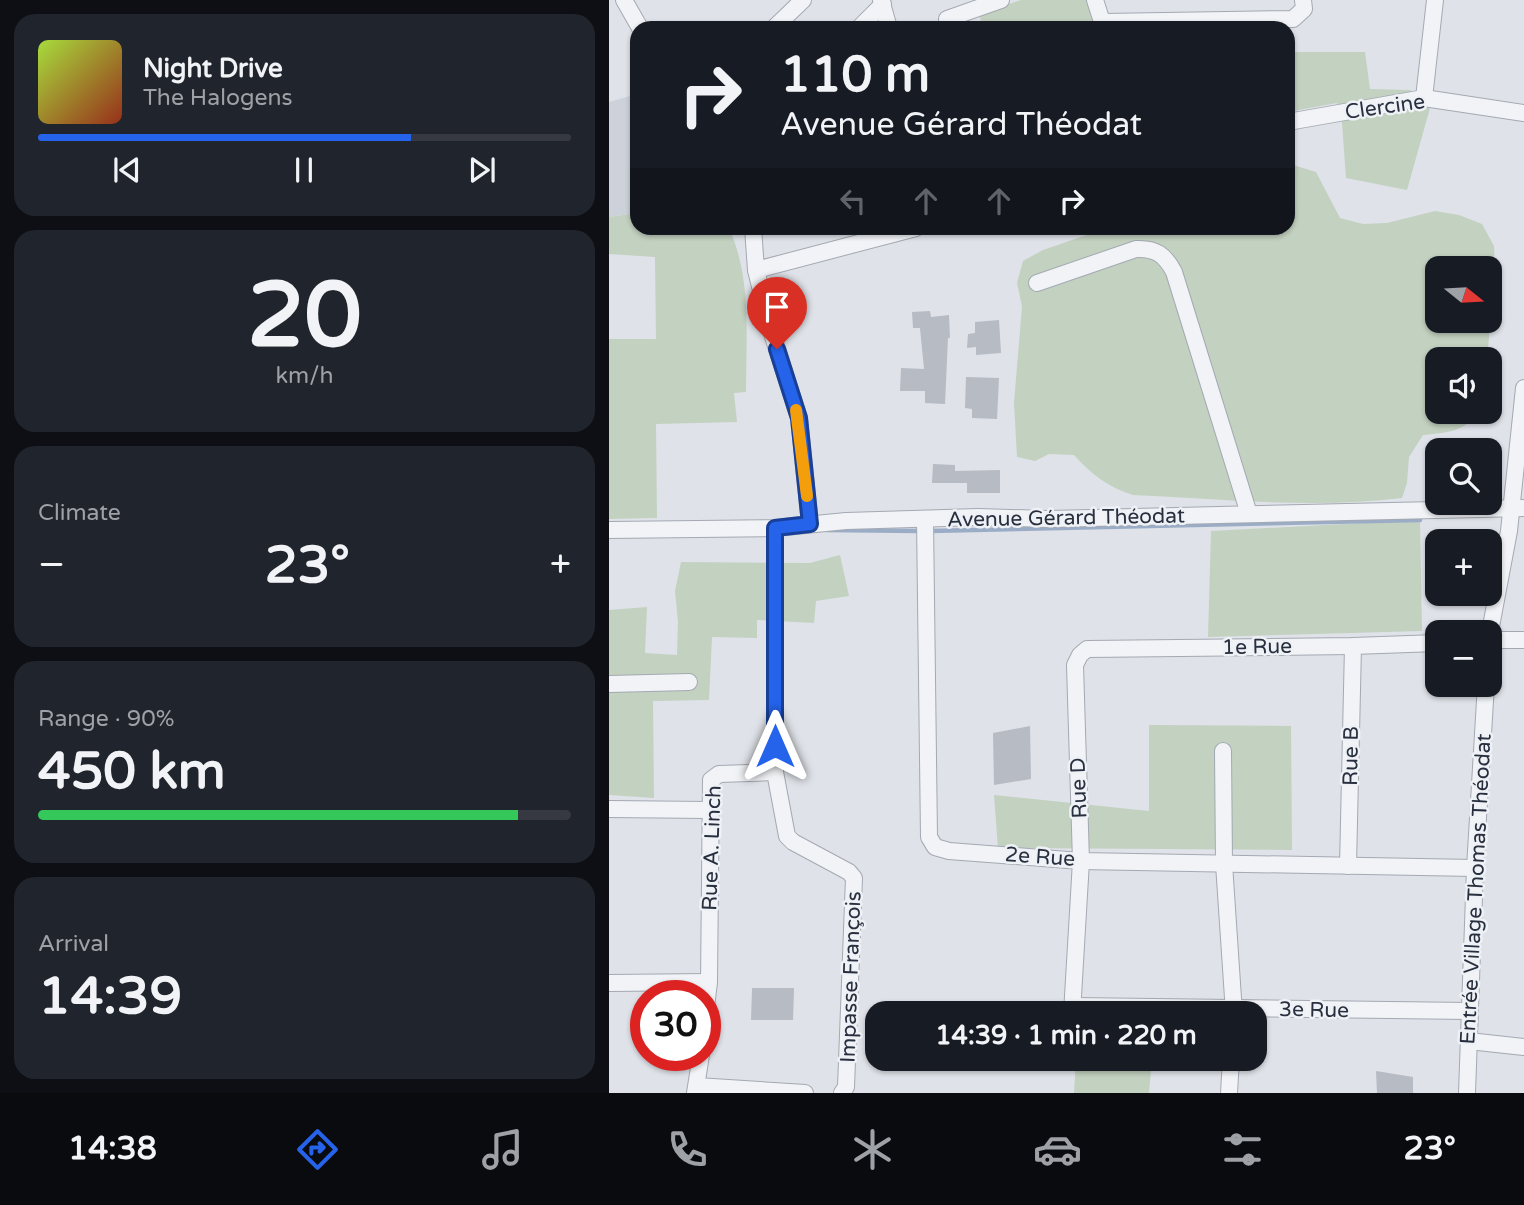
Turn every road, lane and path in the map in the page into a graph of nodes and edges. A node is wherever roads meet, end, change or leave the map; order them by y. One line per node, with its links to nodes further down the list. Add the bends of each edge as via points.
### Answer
1 (624, 0): 9 (street)
2 (803, 0): 10 (street)
3 (1001, 0): 8 (street)
4 (1095, 0): 13 (street)
5 (1303, 0): 14 (street, via 1304,9 1293,19)
6 (1435, 0): 15 (street)
7 (882, 2): 11 (street); 12 (street)
8 (947, 19)
9 (636, 21)
10 (781, 21)
11 (865, 21)
12 (887, 21)
13 (1102, 21)
14 (1230, 21)
15 (1424, 98): 16 (street, Clercine); 17 (street, Clercine)
16 (1524, 113)
17 (1295, 121)
18 (754, 235): 20 (street)
19 (889, 235): 20 (street)
20 (756, 270): 26 (street, via 799,418)
21 (1037, 283): 24 (street, via 1136,249 1148,248 1167,260)
22 (1524, 388): 23 (street)
23 (1518, 508): 24 (street, Avenue Gérard Théodat); 29 (street)
24 (1249, 514): 25 (street, Avenue Gérard Théodat)
25 (925, 520): 26 (street, Avenue Gérard Théodat); 42 (street, 2e Rue, via 929,838 935,847 949,851)
26 (810, 524): 28 (street, Avenue Gérard Théodat)
27 (609, 530): 28 (street, Avenue Gérard Théodat)
28 (775, 531): 39 (street)
29 (1493, 620)
30 (1502, 639): 31 (street)
31 (1524, 640)
32 (1425, 643): 33 (street, 1e Rue)
33 (1353, 646): 34 (street, 1e Rue, via 1087,649); 44 (street, Rue B)
34 (1080, 654): 42 (street, Rue D, via 1075,666)
35 (689, 682): 36 (street)
36 (609, 684)
37 (1485, 697): 45 (street, Entrée Village Thomas Théodat)
38 (1223, 751): 43 (street)
39 (775, 772): 41 (street, Rue A. Linch, via 714,776); 59 (street, Impasse François, via 787,836 854,878 846,1087)
40 (609, 808): 41 (street)
41 (709, 810): 46 (street, Rue A. Linch)
42 (1081, 860): 43 (street, 2e Rue); 49 (street, Rue D)
43 (1224, 864): 44 (street, 2e Rue); 50 (street)
44 (1348, 866): 45 (street, 2e Rue)
45 (1475, 868): 52 (street, Entrée Village Thomas Théodat)
46 (709, 980)
47 (609, 983): 48 (street)
48 (630, 983)
49 (1073, 1001)
50 (1233, 1001)
51 (1267, 1011): 52 (street, 3e Rue)
52 (1470, 1011): 53 (street, Entrée Village Thomas Théodat)
53 (1469, 1041): 54 (street); 61 (street, Entrée Village Thomas Théodat)
54 (1524, 1047)
55 (699, 1071): 57 (street)
56 (1230, 1071): 60 (street)
57 (696, 1090): 58 (street)
58 (805, 1093)
59 (842, 1093)
60 (1229, 1093)
61 (1467, 1093)

